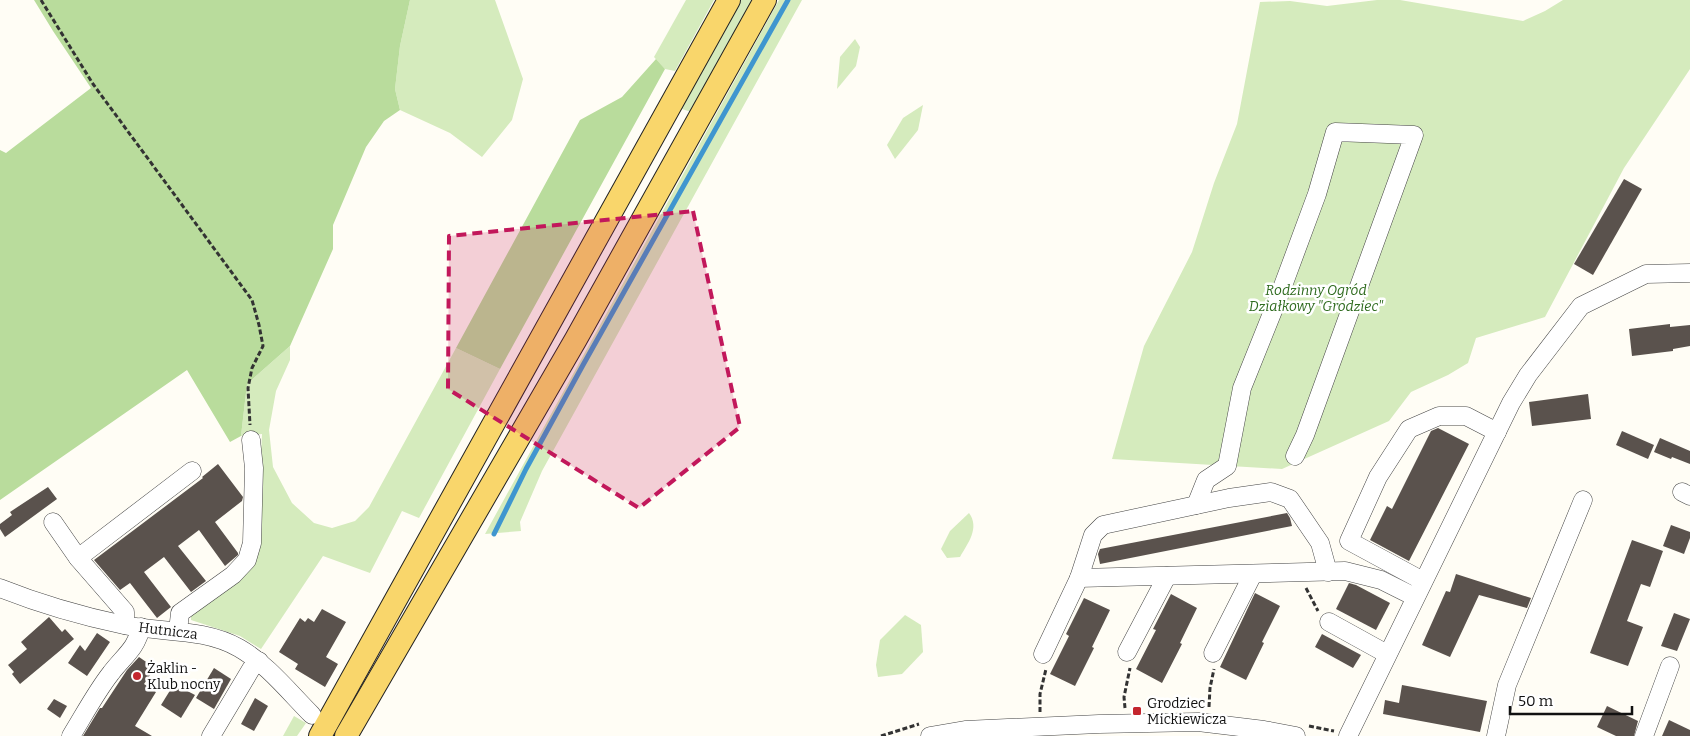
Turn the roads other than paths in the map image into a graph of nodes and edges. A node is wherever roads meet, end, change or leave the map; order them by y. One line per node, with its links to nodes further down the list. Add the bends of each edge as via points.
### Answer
1 (729, 0): 31 (main road)
2 (765, 0): 32 (main road, via 576,339)
3 (1690, 273): 4 (street, via 1646,274 1581,306 1528,376)
4 (1497, 432): 17 (street); 17 (street, via 1466,416 1439,416 1410,429 1378,477 1349,541)
5 (250, 440): 20 (street, via 254,468 252,543 247,560 180,613)
6 (1295, 456): 9 (street, via 1414,135 1335,132 1317,194 1242,388 1227,466 1206,480)
7 (192, 471): 11 (street)
8 (1583, 500): 36 (street, via 1507,685)
9 (1196, 505): 12 (street, via 1270,492 1290,499 1320,542); 15 (street, via 1103,525 1093,535)
10 (53, 522): 11 (street)
11 (78, 558): 19 (street, via 125,612)
12 (1328, 572): 13 (street); 17 (street, via 1345,571)
13 (1253, 574): 14 (street); 24 (street)
14 (1167, 576): 15 (street); 22 (street)
15 (1079, 578): 23 (street)
16 (0, 588): 19 (street, Hutnicza, via 33,601)
17 (1419, 589): 21 (street)
18 (1329, 622): 21 (street)
19 (133, 626): 20 (street, Hutnicza); 29 (street, via 138,639 111,673)
20 (178, 631): 25 (street, Hutnicza, via 215,638 239,647)
21 (1387, 654): 35 (street)
22 (1129, 659)
23 (1045, 660)
24 (1214, 660)
25 (259, 661): 27 (street, Hutnicza); 30 (street)
26 (1670, 666): 37 (street)
27 (312, 715)
28 (1199, 724): 33 (street, via 1099,724 975,730); 34 (street)
29 (71, 736)
30 (211, 736)
31 (320, 736)
32 (346, 736)
33 (930, 736)
34 (1296, 736)
35 (1348, 736)
36 (1496, 736)
37 (1644, 736)

